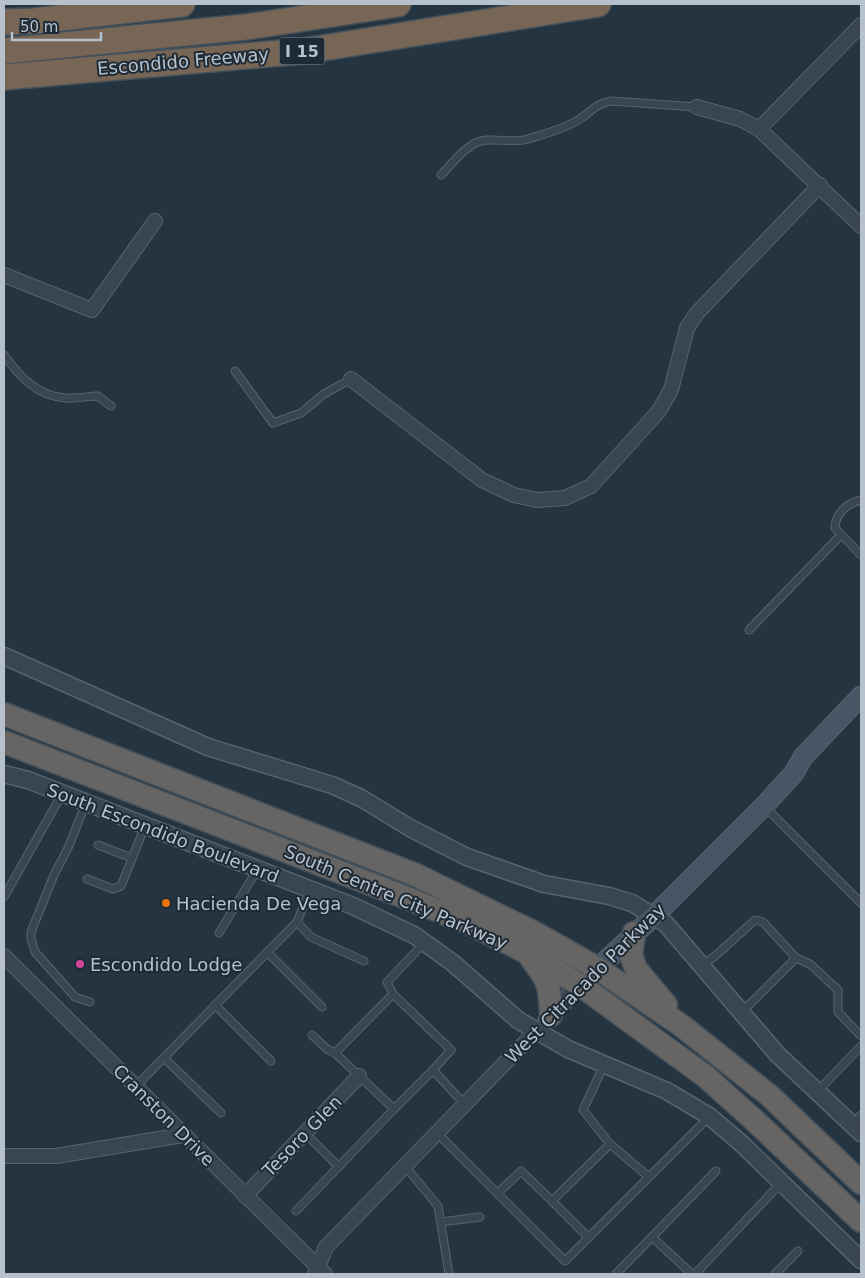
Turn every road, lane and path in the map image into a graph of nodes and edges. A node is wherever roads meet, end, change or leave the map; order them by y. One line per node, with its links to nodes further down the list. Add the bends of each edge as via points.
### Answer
1 (182, 4): 4 (highway)
2 (398, 4): 6 (highway, via 246,26)
3 (598, 4): 7 (highway, Escondido Freeway / I 15, via 304,51)
4 (4, 22)
5 (861, 25): 9 (street)
6 (4, 51)
7 (4, 78)
8 (697, 107): 9 (street, via 740,119); 10 (lane, via 611,101 598,104 578,120 527,140 482,140 461,153)
9 (759, 129): 11 (street)
10 (441, 175)
11 (820, 185): 13 (street); 17 (street, via 697,312 687,328 671,390 659,411 591,486 566,498 538,500 514,495 482,480)
12 (155, 220): 14 (street, via 92,310)
13 (861, 226)
14 (4, 275)
15 (4, 355): 18 (lane, via 28,384 39,391 66,398 98,396)
16 (235, 371): 17 (lane, via 273,423 301,413 324,394)
17 (351, 379)
18 (110, 406)
19 (861, 500): 20 (lane, via 842,510 835,521 835,528)
20 (842, 535): 21 (lane); 22 (lane)
21 (861, 555)
22 (749, 630)
23 (4, 656): 39 (street, via 208,747 332,784 467,857 544,884 632,903)
24 (861, 696): 30 (main road, West Citracado Parkway, via 803,757 794,773)
25 (4, 714): 50 (highway, South Centre City Parkway, via 416,875 535,933)
26 (4, 742): 45 (highway, South Centre City Parkway, via 407,898)
27 (4, 774): 28 (street, South Escondido Boulevard)
28 (62, 794): 29 (street, South Escondido Boulevard); 37 (lane)
29 (86, 803): 31 (street, South Escondido Boulevard); 53 (lane, via 54,875 31,939 35,952 75,997)
30 (764, 806): 38 (lane); 39 (main road, West Citracado Parkway)
31 (145, 826): 33 (lane); 34 (street, South Escondido Boulevard)
32 (98, 845): 33 (lane)
33 (132, 858): 35 (lane, via 117,889)
34 (257, 869): 36 (street, South Escondido Boulevard); 41 (lane)
35 (87, 879)
36 (310, 890): 40 (lane); 43 (street, South Escondido Boulevard, via 385,920)
37 (4, 897)
38 (861, 902)
39 (654, 916): 42 (main road, West Citracado Parkway); 49 (street, via 666,924)
40 (297, 922): 44 (lane); 48 (lane, via 312,937)
41 (219, 933)
42 (634, 934): 50 (main road, West Citracado Parkway); 58 (highway, via 631,955 636,969)
43 (426, 942): 52 (lane, via 387,982); 57 (street, South Escondido Boulevard, via 516,1019)
44 (267, 952): 54 (lane); 55 (lane)
45 (526, 952): 51 (highway, South Centre City Parkway); 57 (highway, via 546,978 551,992)
46 (4, 956): 68 (street, Cranston Drive)
47 (796, 958): 49 (lane, via 762,922 755,920); 56 (lane); 60 (lane, via 810,964 838,990 838,1012)
48 (364, 961)
49 (702, 964): 56 (street)
50 (597, 968): 51 (main road, West Citracado Parkway); 58 (highway, South Centre City Parkway)
51 (580, 986): 57 (street, West Citracado Parkway); 91 (highway, South Centre City Parkway, via 705,1076)
52 (392, 994): 62 (lane); 66 (lane, via 451,1050)
53 (90, 1002)
54 (215, 1005): 63 (lane); 64 (lane)
55 (322, 1007)
56 (742, 1012): 69 (street, via 777,1054)
57 (544, 1023): 65 (street, South Escondido Boulevard, via 568,1049); 70 (street, West Citracado Parkway)
58 (682, 1026): 85 (highway, South Centre City Parkway, via 770,1096)
59 (312, 1035): 62 (lane)
60 (861, 1036)
61 (861, 1046): 69 (lane)
62 (335, 1053): 67 (lane)
63 (164, 1058): 68 (lane, via 142,1080); 72 (lane)
64 (271, 1061)
65 (604, 1064): 73 (street, South Escondido Boulevard); 78 (lane, via 583,1110)
66 (433, 1070): 70 (lane); 71 (lane)
67 (359, 1076): 71 (lane); 75 (street, Tesoro Glen)
68 (132, 1084): 77 (street, Cranston Drive)
69 (817, 1092): 74 (street)
70 (465, 1105): 76 (street, West Citracado Parkway)
71 (394, 1109): 81 (lane)
72 (221, 1113)
73 (709, 1116): 83 (lane); 84 (street, South Escondido Boulevard)
74 (858, 1124)
75 (305, 1132): 81 (lane); 87 (street, Tesoro Glen)
76 (437, 1133): 80 (street, West Citracado Parkway); 86 (lane)
77 (183, 1135): 79 (street, via 56,1156); 87 (street, Cranston Drive)
78 (610, 1144): 83 (lane); 88 (lane)
79 (4, 1156)
80 (405, 1166): 92 (lane, via 438,1206); 97 (street, West Citracado Parkway, via 326,1247)
81 (338, 1167): 89 (lane)
82 (716, 1171): 94 (lane)
83 (649, 1177): 93 (lane)
84 (782, 1182): 96 (street, South Escondido Boulevard); 100 (lane)
85 (861, 1183)
86 (498, 1193): 88 (lane, via 521,1171); 93 (lane, via 565,1260)
87 (245, 1196): 97 (street, Cranston Drive)
88 (552, 1201): 93 (lane)
89 (296, 1211)
90 (480, 1217): 92 (lane)
91 (861, 1221)
92 (441, 1222): 98 (lane)
93 (588, 1237)
94 (652, 1237): 99 (lane); 100 (lane)
95 (798, 1251): 101 (lane)
96 (861, 1260)
97 (319, 1272)
98 (449, 1274)
99 (616, 1274)
100 (693, 1274)
101 (775, 1274)

